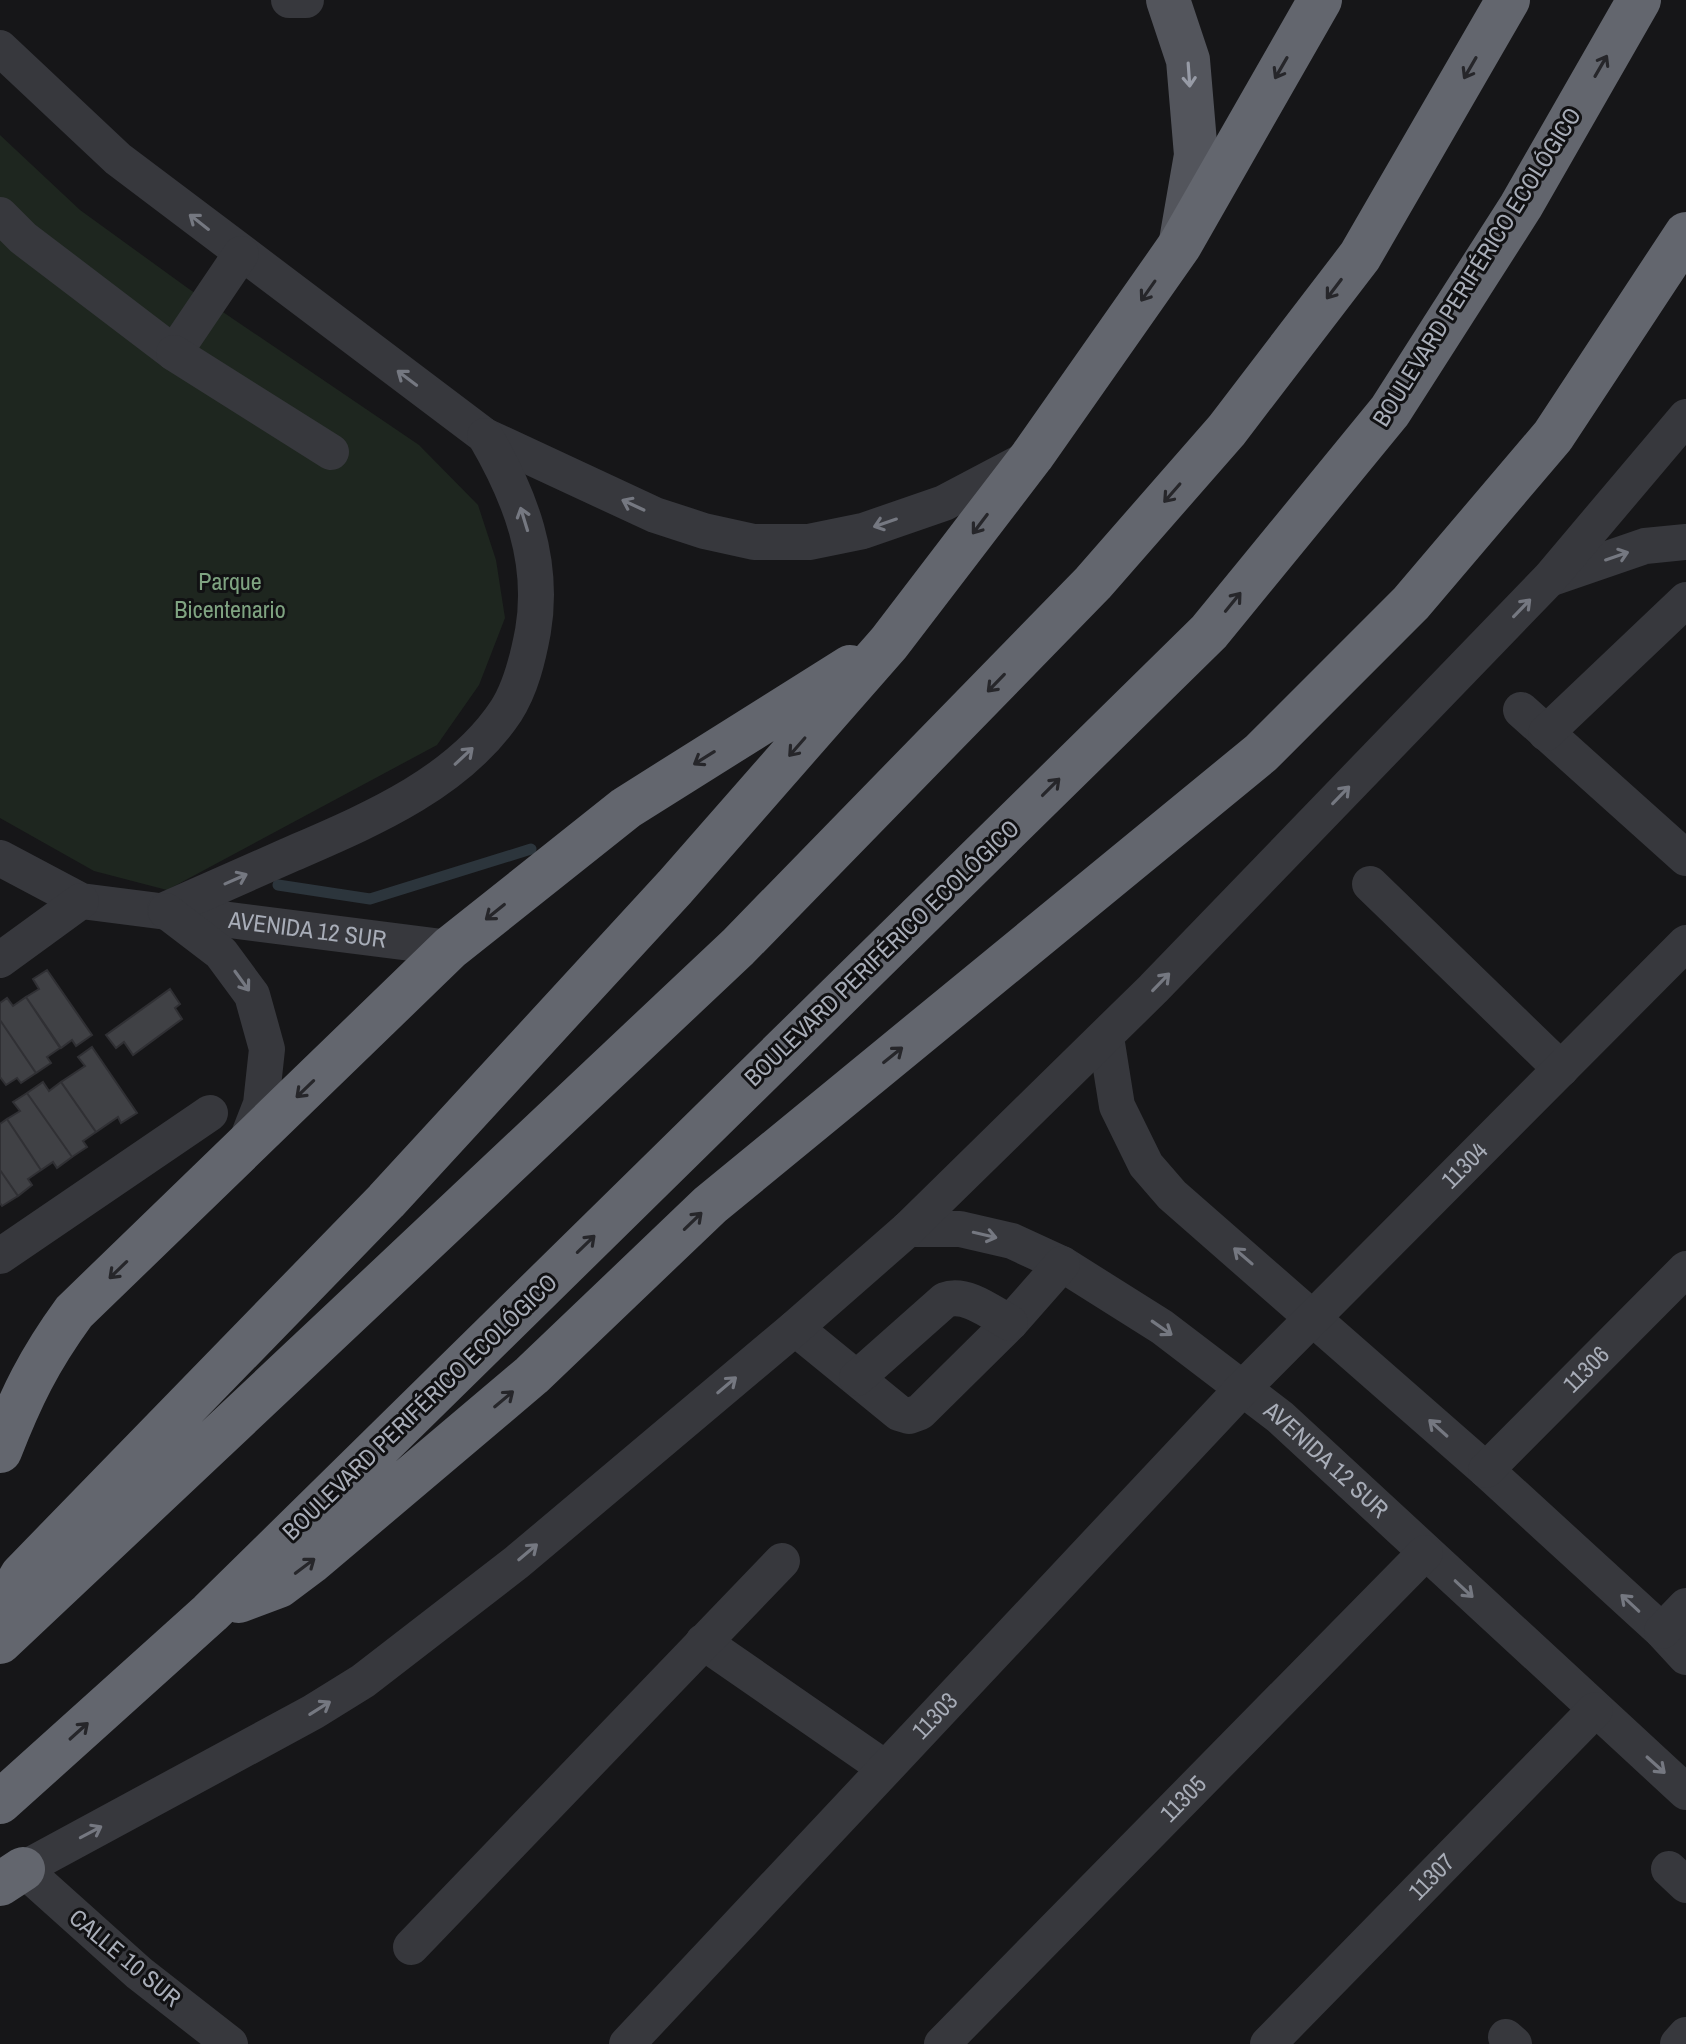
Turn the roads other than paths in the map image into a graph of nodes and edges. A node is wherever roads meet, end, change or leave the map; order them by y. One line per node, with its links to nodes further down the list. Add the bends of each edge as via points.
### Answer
1 (289, 0): 2 (street)
2 (306, 0)
3 (1168, 0): 10 (main road, one-way to 10, via 1188,60 1196,155)
4 (1320, 0): 10 (highway, one-way to 10)
5 (1508, 0): 49 (highway, one-way to 49, via 1360,256 1226,431 1093,583 738,947)
6 (1639, 0): 47 (highway, BOULEVARD PERIFÉRICO ECOLÓGICO, one-way to 6, via 1209,632 1390,411 1521,206)
7 (0, 48): 11 (street, one-way to 7, via 118,159)
8 (0, 215): 12 (street)
9 (1686, 234): 47 (highway, one-way to 9, via 279,1586 311,1562 532,1375 710,1205 1261,753 1411,603 1553,436)
10 (1180, 245): 16 (highway, one-way to 16)
11 (241, 254): 12 (street); 14 (street, one-way to 11)
12 (174, 353): 15 (street)
13 (1686, 417): 18 (street)
14 (485, 436): 16 (street, one-way to 14, via 944,503 863,531 809,542 754,542 655,515); 25 (street, one-way to 14, via 391,807 465,757 506,712 531,644 535,573 522,510)
15 (331, 452)
16 (1032, 456): 20 (highway, one-way to 20)
17 (1686, 542): 18 (street, one-way to 17, via 1645,546)
18 (1550, 578): 29 (street, one-way to 18)
19 (1686, 600): 22 (street, via 1533,722)
20 (889, 643): 27 (highway, one-way to 27, via 626,808); 46 (highway, one-way to 46, via 675,887 386,1201 22,1575)
21 (0, 858): 24 (street, AVENIDA 12 SUR)
22 (1686, 858)
23 (1370, 884): 30 (street)
24 (81, 901): 25 (street, AVENIDA 12 SUR); 28 (street)
25 (165, 910): 27 (street, AVENIDA 12 SUR); 32 (street, AVENIDA 12 SUR, one-way to 32, via 221,953 252,995 267,1049 261,1104)
26 (1686, 943): 30 (street, 11304)
27 (450, 948): 32 (highway, one-way to 32)
28 (0, 960)
29 (1106, 1037): 33 (street); 37 (street, one-way to 29, via 1172,1195 1146,1165 1117,1106)
30 (1561, 1069): 37 (street, 11304)
31 (210, 1113): 34 (street)
32 (243, 1152): 42 (highway, one-way to 42, via 74,1312 44,1354)
33 (908, 1229): 35 (street, AVENIDA 12 SUR, one-way to 35, via 960,1229 1012,1241); 39 (street)
34 (0, 1256)
35 (1062, 1264): 38 (street); 41 (street, AVENIDA 12 SUR, one-way to 41, via 1162,1327)
36 (1686, 1269): 43 (street, 11306)
37 (1313, 1317): 41 (street, 11304); 43 (street, one-way to 37)
38 (1010, 1323): 40 (street, via 955,1296); 40 (street, via 920,1412 909,1416)
39 (795, 1328): 40 (street); 56 (street, one-way to 39, via 363,1681 517,1562)
40 (857, 1378)
41 (1242, 1389): 44 (street, AVENIDA 12 SUR, via 1280,1417); 53 (street, 11303)
42 (0, 1451)
43 (1486, 1470): 48 (street, one-way to 43)
44 (1425, 1553): 52 (street, AVENIDA 12 SUR, one-way to 52); 61 (street, 11305)
45 (782, 1561): 50 (street)
46 (0, 1613)
47 (210, 1613): 55 (highway, BOULEVARD PERIFÉRICO ECOLÓGICO, one-way to 47)
48 (1674, 1619): 51 (street)
49 (0, 1642)
50 (703, 1642): 53 (street); 57 (street)
51 (1686, 1657)
52 (1595, 1710): 54 (street, AVENIDA 12 SUR, one-way to 54); 62 (street, 11307)
53 (885, 1768): 60 (street, 11303)
54 (1686, 1792)
55 (0, 1802)
56 (11, 1876): 59 (street, CALLE 10 SUR)
57 (411, 1947)
58 (1686, 2035): 63 (street)
59 (230, 2044)
60 (627, 2044)
61 (942, 2044)
62 (1268, 2044)
63 (1678, 2044)

